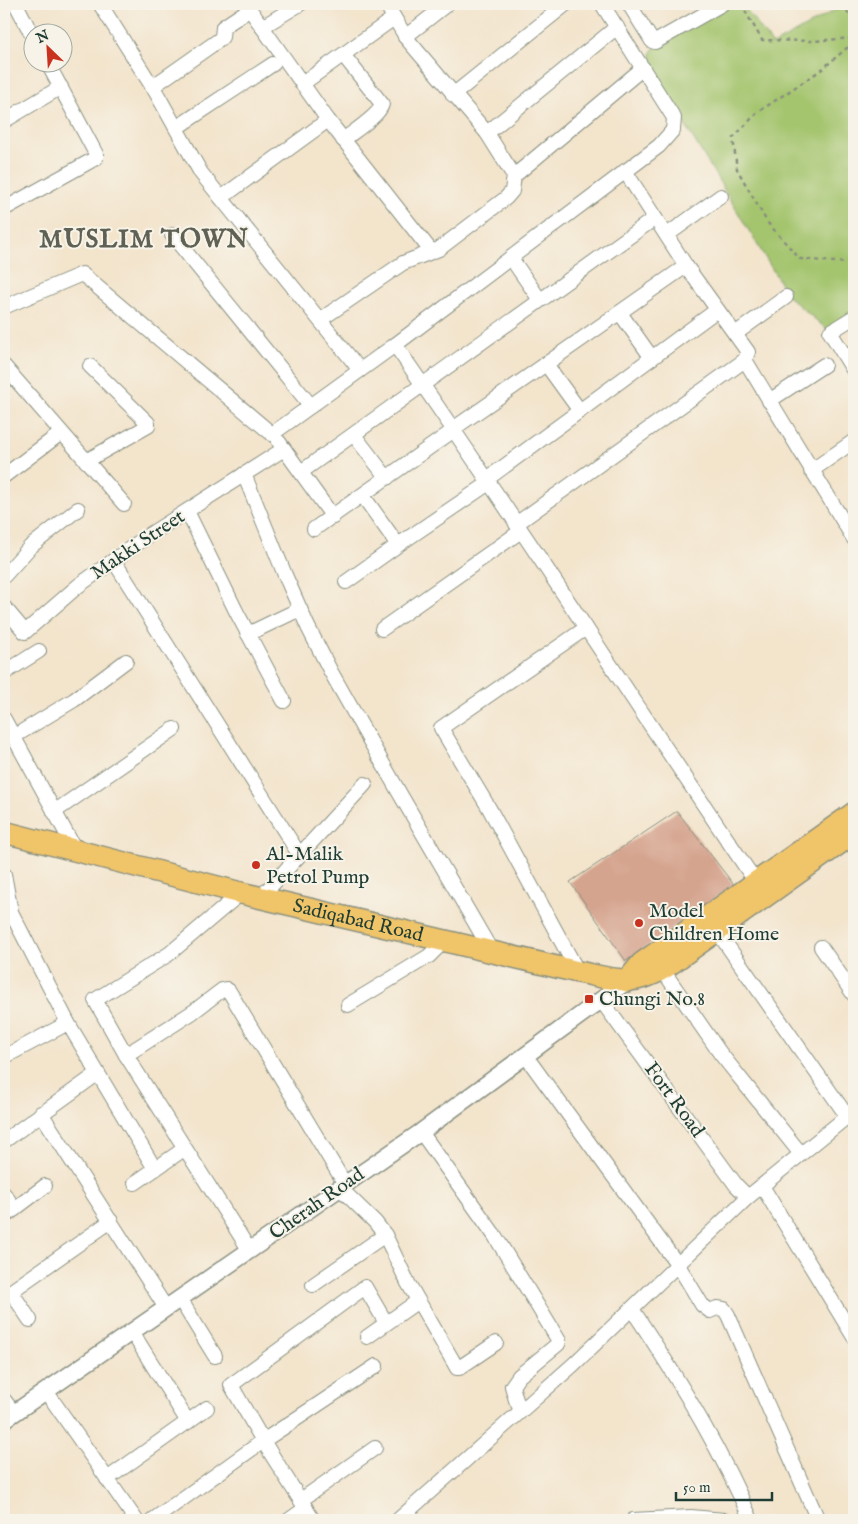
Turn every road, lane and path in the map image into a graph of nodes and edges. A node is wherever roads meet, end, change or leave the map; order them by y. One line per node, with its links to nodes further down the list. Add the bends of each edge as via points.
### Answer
1 (16, 4): 14 (street)
2 (100, 4): 27 (street)
3 (300, 4): 16 (street)
4 (386, 4): 13 (street)
5 (447, 4): 18 (street)
6 (566, 4): 28 (street)
7 (602, 4): 17 (street)
8 (629, 4): 9 (street, via 655,42)
9 (722, 4)
10 (741, 4): 19 (path, via 762,40)
11 (842, 4): 15 (path)
12 (248, 6): 16 (street); 27 (street, via 223,28 219,40)
13 (394, 18): 18 (street); 21 (street)
14 (25, 22)
15 (854, 24)
16 (262, 27): 25 (street)
17 (617, 27): 23 (street); 32 (street)
18 (405, 37): 28 (street)
19 (854, 38)
20 (854, 42): 44 (path, via 821,70 758,112 734,138 737,169 767,222 800,259)
21 (344, 56): 25 (street); 33 (street, via 382,107)
22 (273, 64): 31 (street)
23 (643, 68): 34 (street, via 675,124 659,146); 35 (street)
24 (52, 72): 26 (street)
25 (302, 84): 29 (street)
26 (60, 87): 30 (street); 38 (street, via 96,158)
27 (152, 87): 31 (street)
28 (454, 94): 32 (street)
29 (328, 120): 33 (street); 37 (street)
30 (4, 121)
31 (176, 128): 37 (street, via 201,173)
32 (487, 133): 35 (street)
33 (343, 140): 42 (street)
34 (625, 171): 39 (street); 43 (street)
35 (514, 176): 42 (street, via 512,192 506,198 439,249)
36 (721, 196): 41 (street)
37 (220, 198): 52 (street)
38 (4, 209)
39 (655, 218): 41 (street); 47 (street)
40 (172, 235): 65 (street)
41 (666, 235): 45 (street)
42 (431, 251): 52 (street, via 403,263)
43 (511, 258): 47 (street); 54 (street)
44 (854, 261)
45 (686, 266): 49 (street); 50 (street)
46 (786, 297): 53 (street)
47 (540, 300): 63 (street)
48 (4, 307): 69 (street, via 82,274)
49 (717, 310): 53 (street); 55 (street)
50 (620, 313): 55 (street); 57 (street)
51 (854, 317): 62 (street, via 830,332)
52 (320, 320): 61 (street)
53 (735, 334): 56 (street, via 748,352)
54 (395, 345): 61 (street); 63 (street)
55 (652, 358): 66 (street)
56 (745, 360): 64 (street); 85 (street)
57 (546, 364): 66 (street); 67 (street)
58 (824, 365): 64 (street)
59 (4, 366): 68 (street)
60 (90, 366): 73 (street, via 148,426)
61 (360, 370): 65 (street)
62 (854, 371)
63 (424, 385): 67 (street); 70 (street)
64 (770, 401): 74 (street)
65 (311, 406): 69 (street)
66 (580, 411): 79 (street)
67 (454, 430): 78 (street); 79 (street)
68 (61, 433): 73 (street); 77 (street)
69 (272, 434): 72 (street)
70 (354, 435): 75 (street); 78 (street)
71 (854, 440): 74 (street)
72 (284, 449): 75 (street); 76 (street, Makki Street)
73 (86, 461): 81 (street)
74 (811, 471): 87 (street)
75 (301, 472): 84 (street)
76 (244, 474): 83 (street, Makki Street); 93 (street)
77 (4, 476)
78 (387, 478): 80 (street)
79 (488, 481): 85 (street); 88 (street)
80 (362, 496): 84 (street); 88 (street)
81 (124, 504)
82 (78, 509): 90 (street, via 30,547)
83 (187, 511): 89 (street, Makki Street); 96 (street)
84 (332, 517): 86 (street)
85 (519, 527): 94 (street); 95 (street)
86 (314, 530)
87 (854, 538)
88 (398, 545): 91 (street)
89 (114, 561): 92 (street, Makki Street, via 78,586 25,632); 110 (street)
90 (4, 576)
91 (346, 582)
92 (4, 607)
93 (300, 609): 96 (street); 118 (street, via 331,672)
94 (586, 628): 112 (street); 120 (street, via 441,728 489,808)
95 (382, 629)
96 (248, 634): 100 (street)
97 (39, 651): 99 (street)
98 (126, 661): 103 (street, via 74,700)
99 (4, 673)
100 (284, 702)
101 (4, 718): 103 (street)
102 (174, 729): 105 (street)
103 (14, 737): 105 (street)
104 (365, 784): 110 (street)
105 (54, 812): 109 (street)
106 (854, 813): 112 (main road)
107 (4, 832): 109 (main road, Sadiqabad Road)
108 (854, 833): 112 (main road)
109 (76, 851): 113 (main road, Sadiqabad Road)
110 (300, 854): 113 (street)
111 (4, 874): 114 (street)
112 (761, 889): 115 (main road); 121 (main road, via 642,963)
113 (250, 896): 116 (main road, Sadiqabad Road); 126 (street, via 169,954 96,1000)
114 (7, 913): 125 (street)
115 (717, 931): 119 (main road); 131 (street)
116 (444, 941): 118 (main road, Sadiqabad Road); 124 (street, via 429,956)
117 (821, 946): 122 (street)
118 (492, 952): 120 (main road, Sadiqabad Road)
119 (662, 969): 121 (main road, via 652,976); 135 (street, via 720,1053)
120 (578, 972): 121 (main road, Sadiqabad Road)
121 (627, 981): 123 (street, Cherah Road)
122 (854, 995)
123 (601, 1000): 127 (street, Cherah Road); 142 (street, Fort Road)
124 (348, 1005)
125 (68, 1023): 128 (street); 129 (street)
126 (126, 1055): 134 (street); 139 (street, via 226,989)
127 (525, 1055): 132 (street, Cherah Road); 147 (street)
128 (4, 1057)
129 (97, 1074): 130 (street); 136 (street)
130 (41, 1113): 133 (street); 144 (street)
131 (851, 1114): 135 (street)
132 (421, 1132): 139 (street, Cherah Road); 162 (street, via 495,1236 559,1341 515,1380 512,1389)
133 (4, 1141)
134 (184, 1149): 136 (street); 146 (street)
135 (801, 1154): 140 (street)
136 (155, 1169): 137 (street)
137 (135, 1183)
138 (45, 1186): 143 (street)
139 (342, 1186): 145 (street); 146 (street, Cherah Road)
140 (762, 1186): 142 (street); 156 (street)
141 (4, 1194): 143 (street)
142 (748, 1197): 147 (street)
143 (9, 1213)
144 (111, 1221): 150 (street); 152 (street, via 13,1290 12,1295)
145 (385, 1235): 148 (street); 149 (street)
146 (250, 1251): 150 (street, Cherah Road)
147 (678, 1265): 151 (street); 177 (street, via 702,1305 710,1310 724,1308 728,1315)
148 (314, 1285)
149 (418, 1302): 153 (street); 157 (street, via 457,1368)
150 (173, 1303): 154 (street, Cherah Road); 158 (street)
151 (632, 1309): 162 (street); 176 (street, via 715,1446)
152 (30, 1320)
153 (386, 1323): 155 (street); 165 (street, via 365,1288 230,1385)
154 (132, 1332): 160 (street, Cherah Road); 164 (street)
155 (367, 1337)
156 (854, 1337)
157 (496, 1343)
158 (215, 1356)
159 (376, 1366): 165 (street)
160 (46, 1391): 163 (street, Cherah Road); 167 (street)
161 (207, 1408): 164 (street)
162 (521, 1410): 172 (street)
163 (7, 1411)
164 (188, 1422): 167 (street)
165 (263, 1441): 168 (street); 170 (street)
166 (375, 1448): 168 (street)
167 (107, 1479): 169 (street)
168 (307, 1509): 171 (street)
169 (136, 1520)
170 (153, 1520)
171 (289, 1520)
172 (398, 1520)
173 (634, 1520): 174 (street)
174 (660, 1520): 175 (street, via 691,1517)
175 (724, 1520)
176 (751, 1520)
177 (818, 1520)

